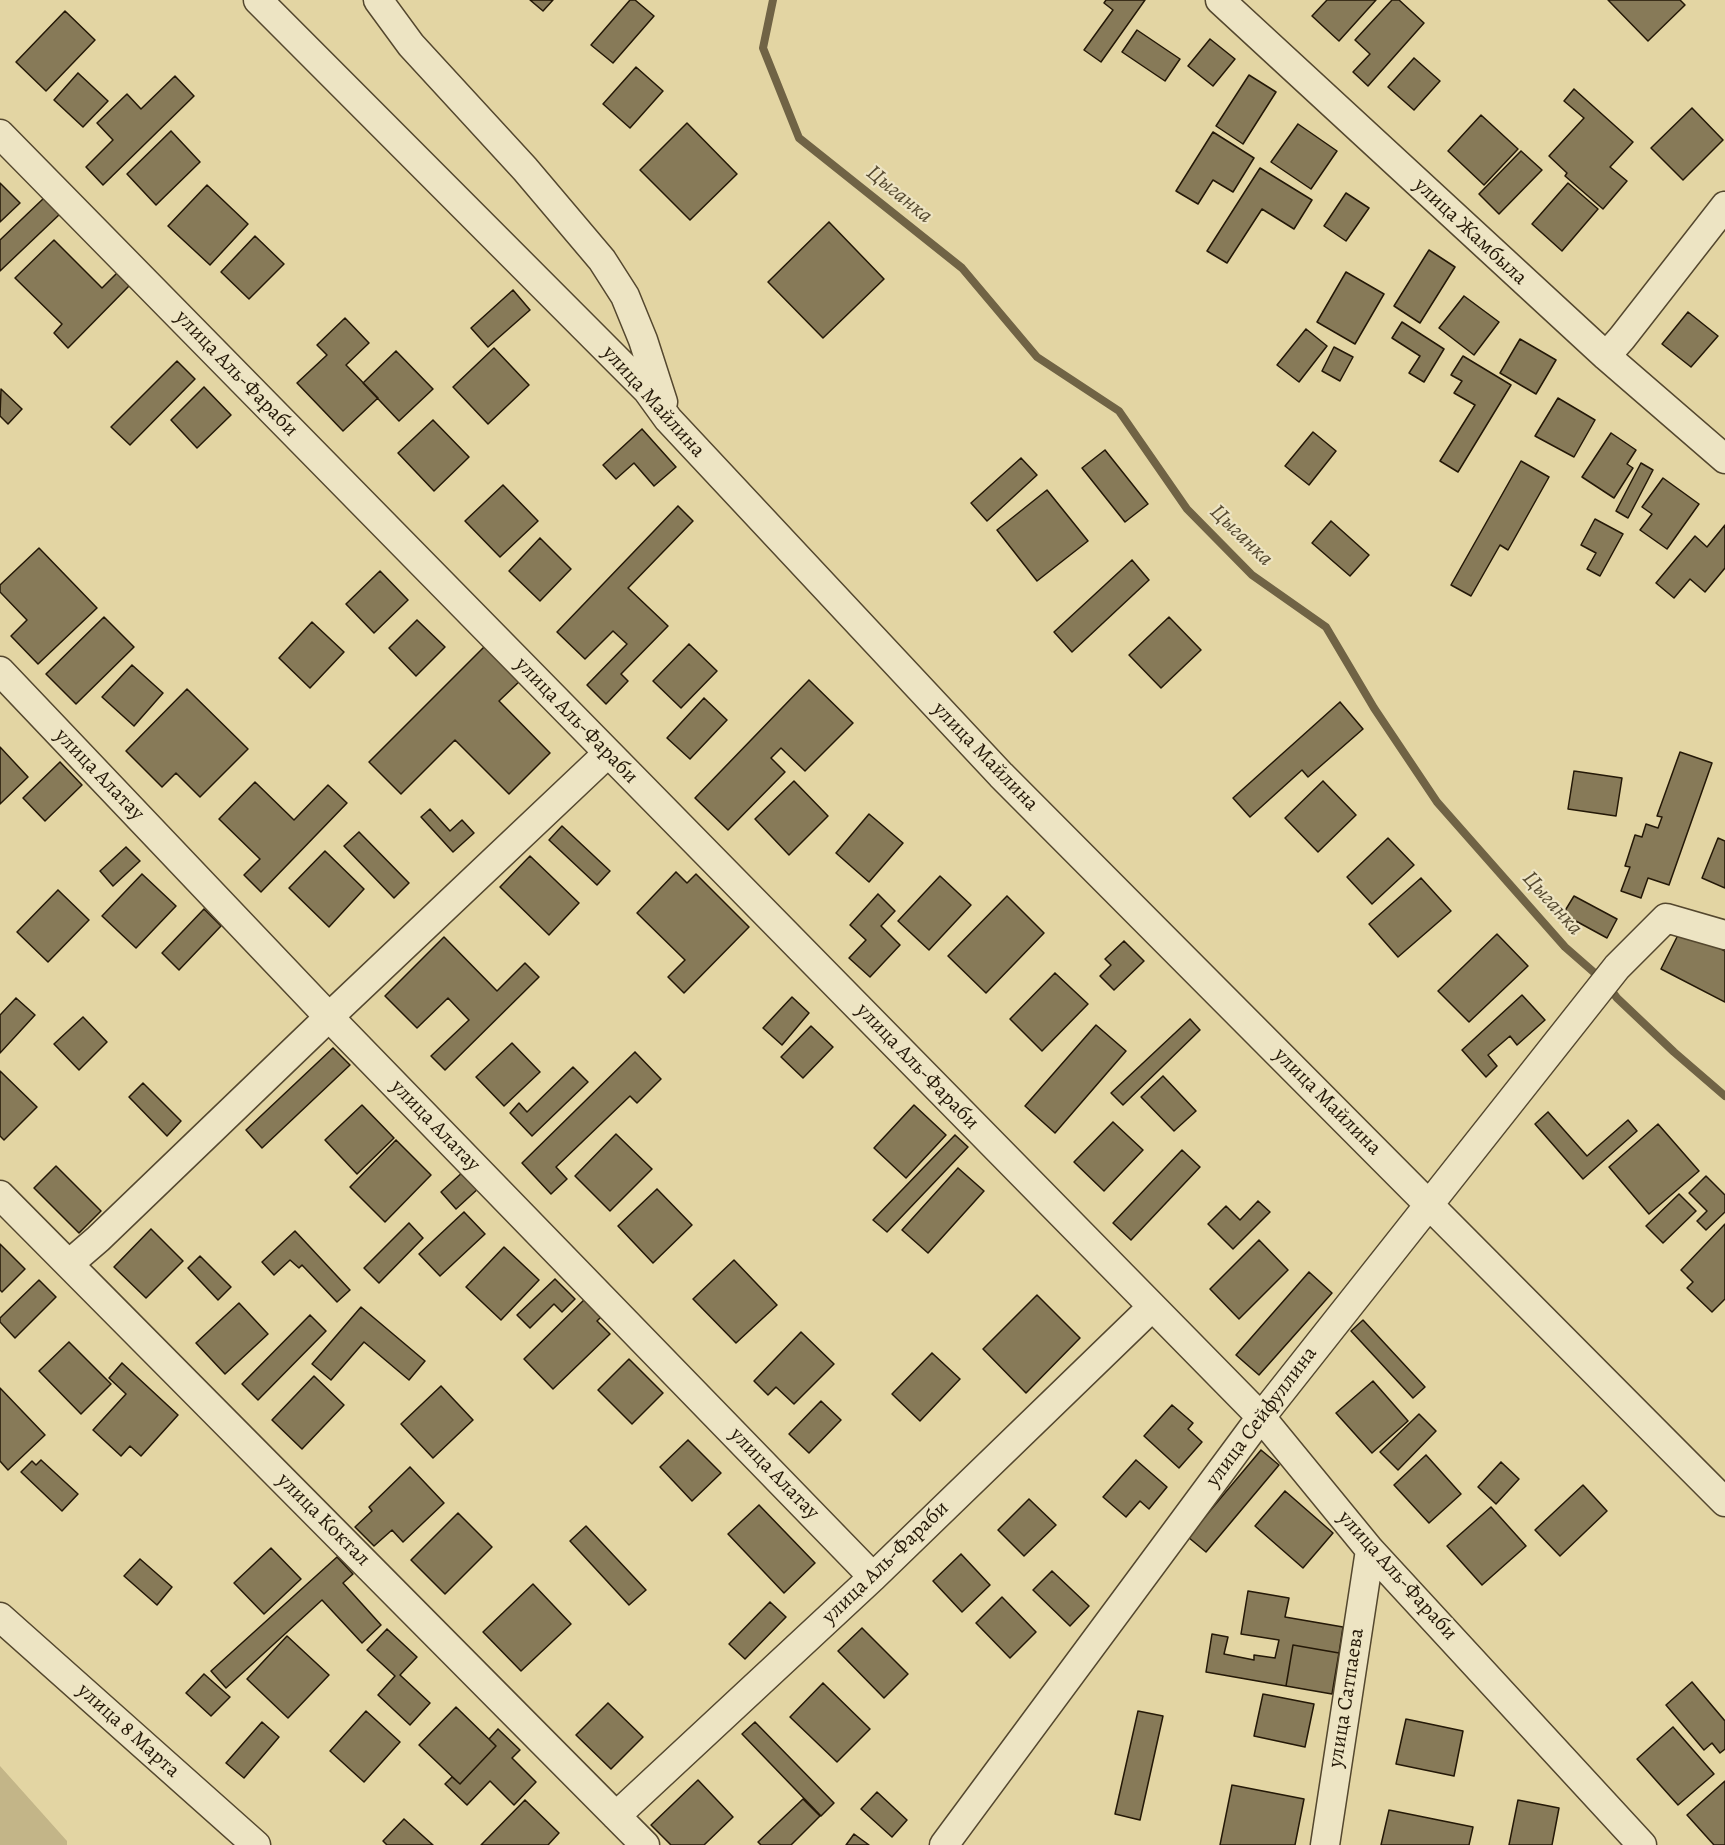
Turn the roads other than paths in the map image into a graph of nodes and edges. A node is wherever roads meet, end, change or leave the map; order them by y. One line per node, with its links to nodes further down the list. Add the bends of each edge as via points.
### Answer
1 (258, 0): 7 (street, улица Майлина, via 647,390)
2 (378, 0): 7 (street, via 411,45 602,260 625,296)
3 (1220, 0): 6 (street, улица Жамбыла)
4 (0, 134): 10 (street, улица Аль-Фараби)
5 (1725, 206): 6 (street)
6 (1605, 356): 8 (street, улица Жамбыла)
7 (668, 419): 14 (street, улица Майлина, via 1001,775)
8 (1725, 459)
9 (0, 671): 12 (street, улица Алатау)
10 (608, 753): 12 (street); 16 (street, улица Аль-Фараби)
11 (1725, 935): 14 (street, улица Сейфуллина, via 1666,918 1617,967)
12 (329, 1017): 15 (street); 20 (street, улица Алатау)
13 (0, 1195): 15 (street, улица Коктал)
14 (1428, 1203): 17 (street, улица Сейфуллина); 18 (street, улица Майлина)
15 (69, 1264): 22 (street, улица Коктал)
16 (1152, 1307): 17 (street, улица Аль-Фараби); 20 (street, улица Аль-Фараби)
17 (1261, 1417): 19 (street, улица Аль-Фараби); 25 (street, улица Сейфуллина)
18 (1725, 1502)
19 (1370, 1550): 26 (street, улица Сатпаева); 27 (street, улица Аль-Фараби)
20 (873, 1577): 22 (street, улица Аль-Фараби)
21 (0, 1617): 23 (street, улица 8 Марта)
22 (616, 1816): 24 (street, улица Коктал)
23 (256, 1845)
24 (645, 1845)
25 (944, 1845)
26 (1325, 1845)
27 (1642, 1845)

